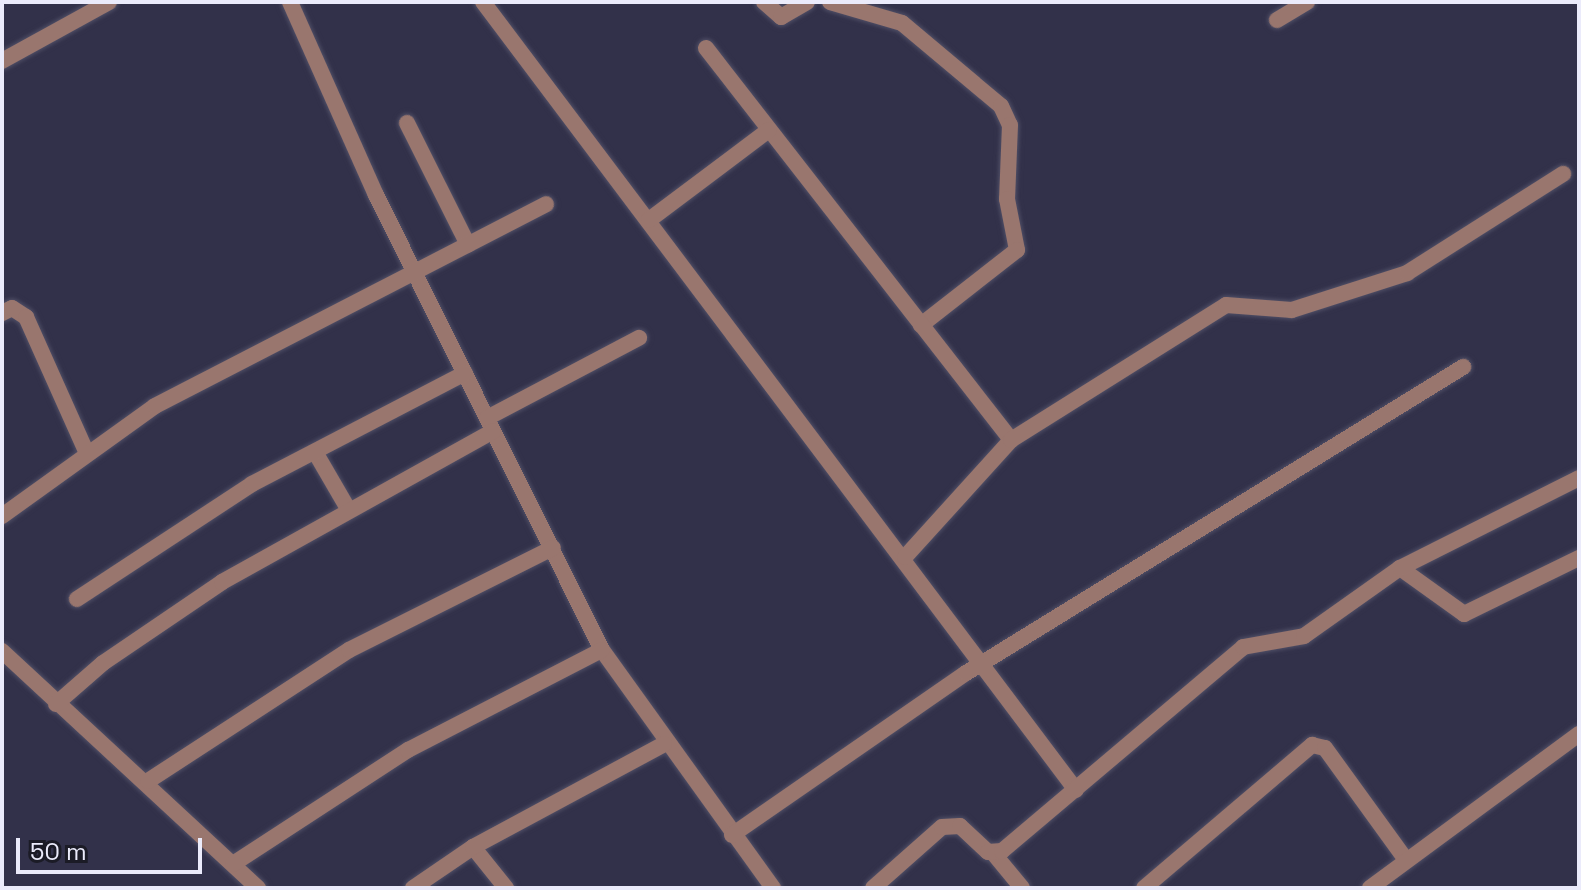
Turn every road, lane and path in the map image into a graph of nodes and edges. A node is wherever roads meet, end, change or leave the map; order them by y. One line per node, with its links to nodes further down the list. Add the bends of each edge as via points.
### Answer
1 (109, 2): 10 (street)
2 (290, 2): 17 (street)
3 (483, 2): 15 (street)
4 (764, 2): 5 (street, via 781,17)
5 (807, 2)
6 (830, 2): 19 (street, via 902,23 1001,106 1010,125 1007,199 1017,250)
7 (1307, 2): 8 (street)
8 (1277, 20)
9 (706, 48): 12 (street)
10 (2, 61)
11 (407, 123): 16 (street)
12 (769, 130): 15 (street); 19 (street)
13 (1563, 174): 24 (street, via 1407,273 1305,308 1226,305)
14 (546, 204): 16 (street)
15 (649, 220): 31 (street)
16 (468, 245): 17 (street)
17 (416, 273): 22 (street); 25 (street, via 219,371)
18 (2, 313): 25 (street, via 12,308 26,317)
19 (921, 325): 24 (street)
20 (639, 338): 23 (street)
21 (1463, 367): 37 (street)
22 (465, 373): 23 (street); 26 (street)
23 (490, 424): 28 (street); 30 (street)
24 (1011, 440): 31 (street)
25 (86, 451): 29 (street)
26 (315, 452): 28 (street); 34 (street, via 194,518)
27 (1579, 478): 33 (street)
28 (347, 507): 38 (street, via 157,624)
29 (2, 516)
30 (553, 548): 35 (street); 41 (street, via 349,650)
31 (905, 557): 37 (street)
32 (1579, 558): 33 (street, via 1464,614)
33 (1400, 568): 42 (street, via 1304,636 1243,647)
34 (77, 599)
35 (602, 650): 40 (street); 47 (street, via 408,750)
36 (2, 651): 38 (street)
37 (980, 664): 42 (street); 43 (street)
38 (56, 704): 41 (street)
39 (1579, 734): 46 (street)
40 (664, 744): 43 (street); 44 (street)
41 (148, 781): 47 (street)
42 (1076, 790): 45 (street)
43 (732, 835): 48 (street)
44 (473, 847): 50 (street); 51 (street)
45 (994, 854): 52 (street, via 960,826 942,827); 53 (street)
46 (1406, 860): 54 (street, via 1325,748 1312,745); 55 (street)
47 (233, 864): 49 (street)
48 (770, 887)
49 (258, 888)
50 (413, 888)
51 (506, 888)
52 (873, 888)
53 (1022, 888)
54 (1144, 888)
55 (1370, 888)

